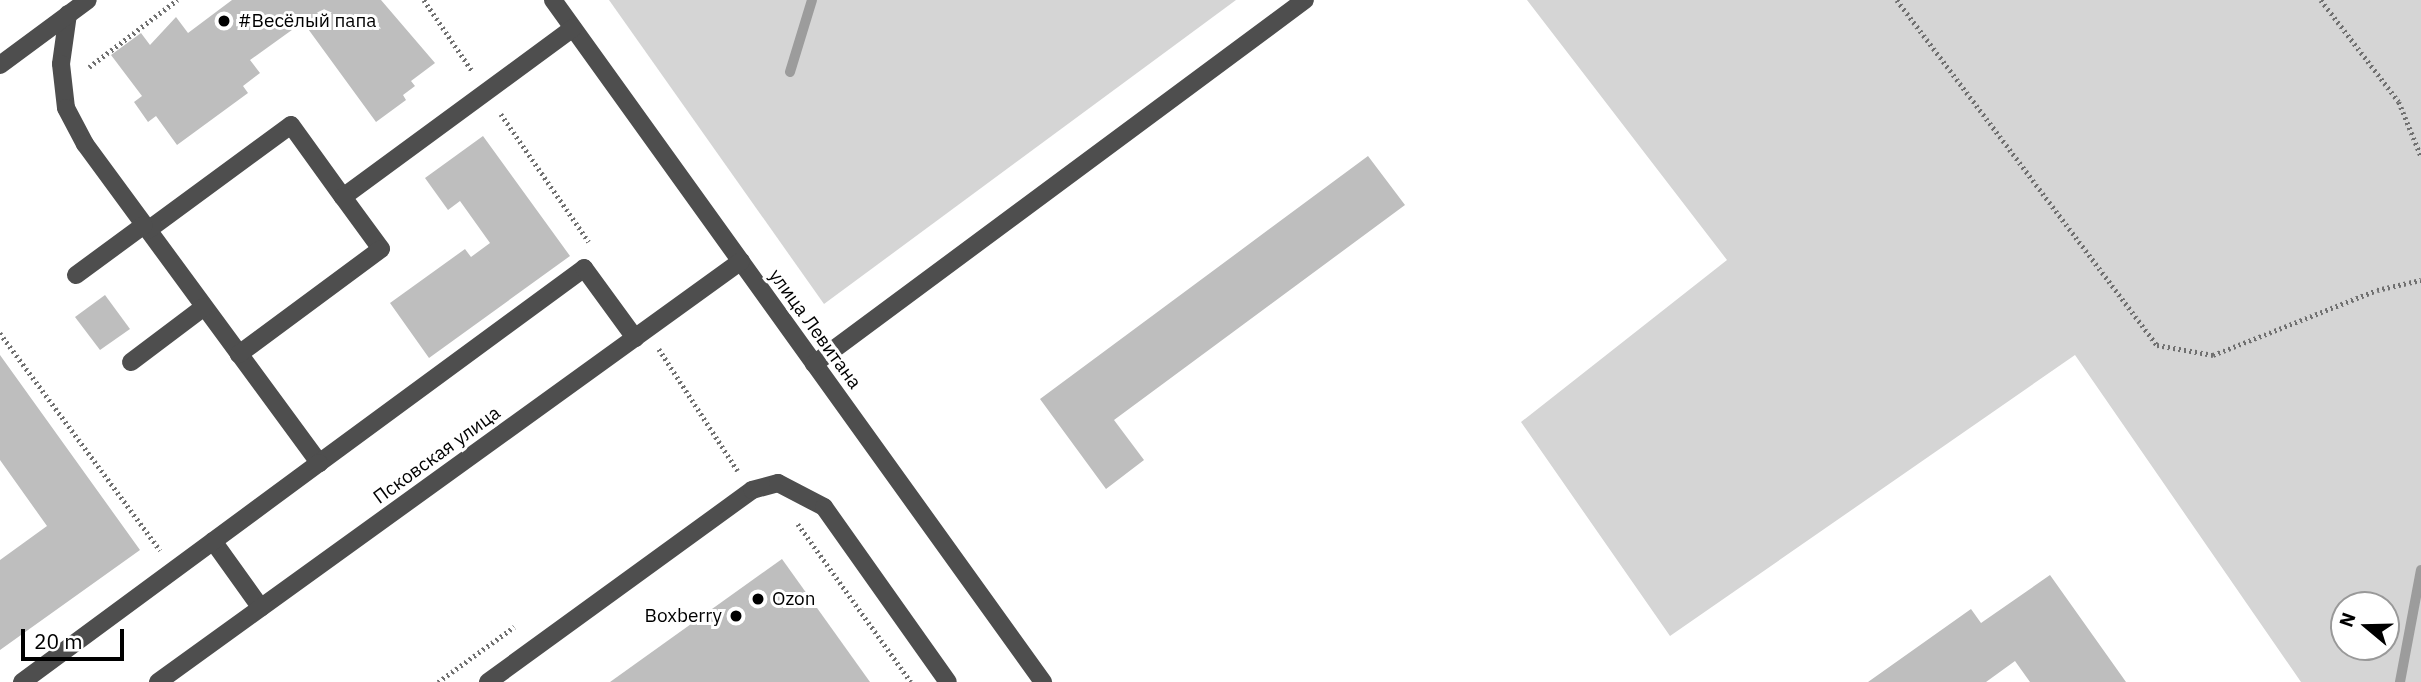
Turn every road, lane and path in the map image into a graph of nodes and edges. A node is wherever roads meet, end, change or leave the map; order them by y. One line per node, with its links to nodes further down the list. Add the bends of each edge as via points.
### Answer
1 (88, 0): 7 (street)
2 (177, 0): 10 (path, via 90,65)
3 (553, 0): 8 (street, улица Левитана)
4 (1305, 0): 22 (street)
5 (1897, 0): 16 (path, via 2157,345 2213,355 2377,290)
6 (2321, 0): 11 (path, via 2399,102)
7 (68, 14): 9 (street); 13 (street, via 61,64 66,108)
8 (573, 28): 12 (street); 14 (street, улица Левитана)
9 (0, 65)
10 (87, 75)
11 (2421, 156)
12 (343, 197): 13 (street, via 290,125); 20 (street, via 381,249)
13 (146, 228): 15 (street); 17 (street)
14 (741, 261): 19 (street, Псковская улица); 22 (street, улица Левитана)
15 (76, 275)
16 (2421, 280)
17 (204, 307): 20 (street); 21 (street)
18 (0, 333): 26 (path)
19 (635, 338): 23 (street, via 584,268); 27 (street, Псковская улица)
20 (239, 354): 23 (street)
21 (131, 362)
22 (814, 364): 33 (street, улица Левитана)
23 (319, 463): 25 (street)
24 (788, 517): 31 (path)
25 (213, 541): 27 (street); 28 (street)
26 (165, 556)
27 (261, 608): 29 (street, Псковская улица)
28 (22, 682)
29 (159, 682)
30 (488, 682): 32 (street, via 752,490 778,483 824,507)
31 (911, 682)
32 (948, 682)
33 (1043, 682)

